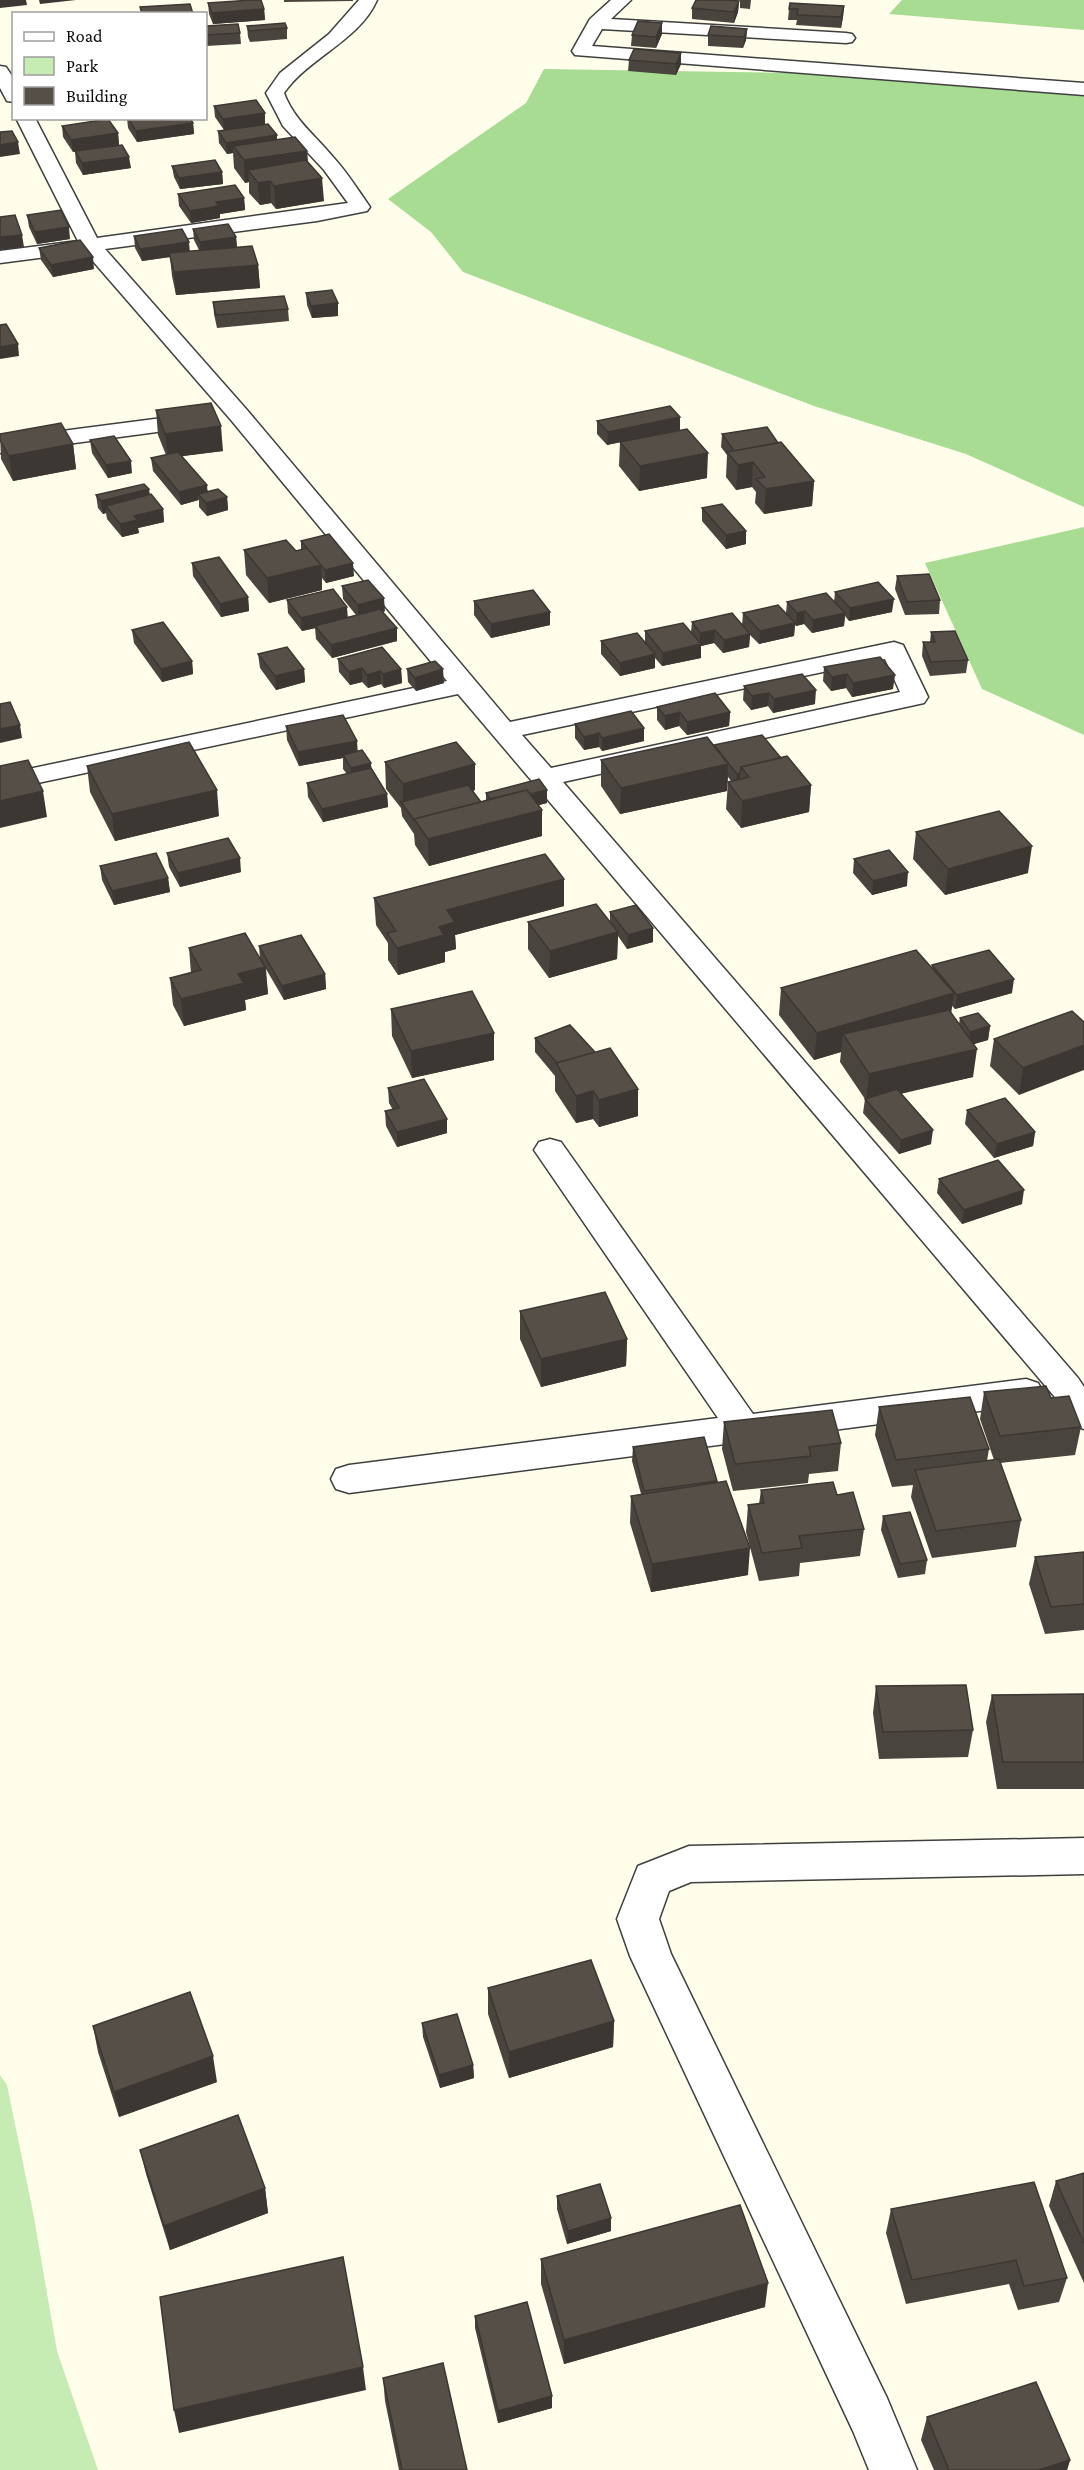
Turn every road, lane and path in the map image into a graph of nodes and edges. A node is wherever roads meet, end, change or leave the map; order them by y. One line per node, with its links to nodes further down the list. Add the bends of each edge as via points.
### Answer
1 (368, 0): 9 (street, via 335,38 286,77 275,93 291,126 326,159 360,207)
2 (622, 0): 3 (street)
3 (596, 23): 4 (street); 6 (street, via 581,51)
4 (846, 38)
5 (0, 71): 7 (street)
6 (1084, 89)
7 (12, 93)
8 (26, 120): 9 (street)
9 (91, 246): 10 (street); 11 (street)
10 (0, 257)
11 (238, 416): 12 (street); 13 (street)
12 (0, 446)
13 (465, 685): 14 (street); 16 (street)
14 (504, 731): 15 (street); 15 (street, via 894,650 915,697)
15 (544, 778): 18 (street)
16 (0, 783)
17 (550, 1150): 20 (street)
18 (1075, 1384): 19 (street); 20 (street)
19 (1084, 1416)
20 (744, 1428): 21 (street)
21 (349, 1479)
22 (1084, 1856): 23 (street, via 689,1864 653,1879 638,1919 651,1956)
23 (893, 2470)

